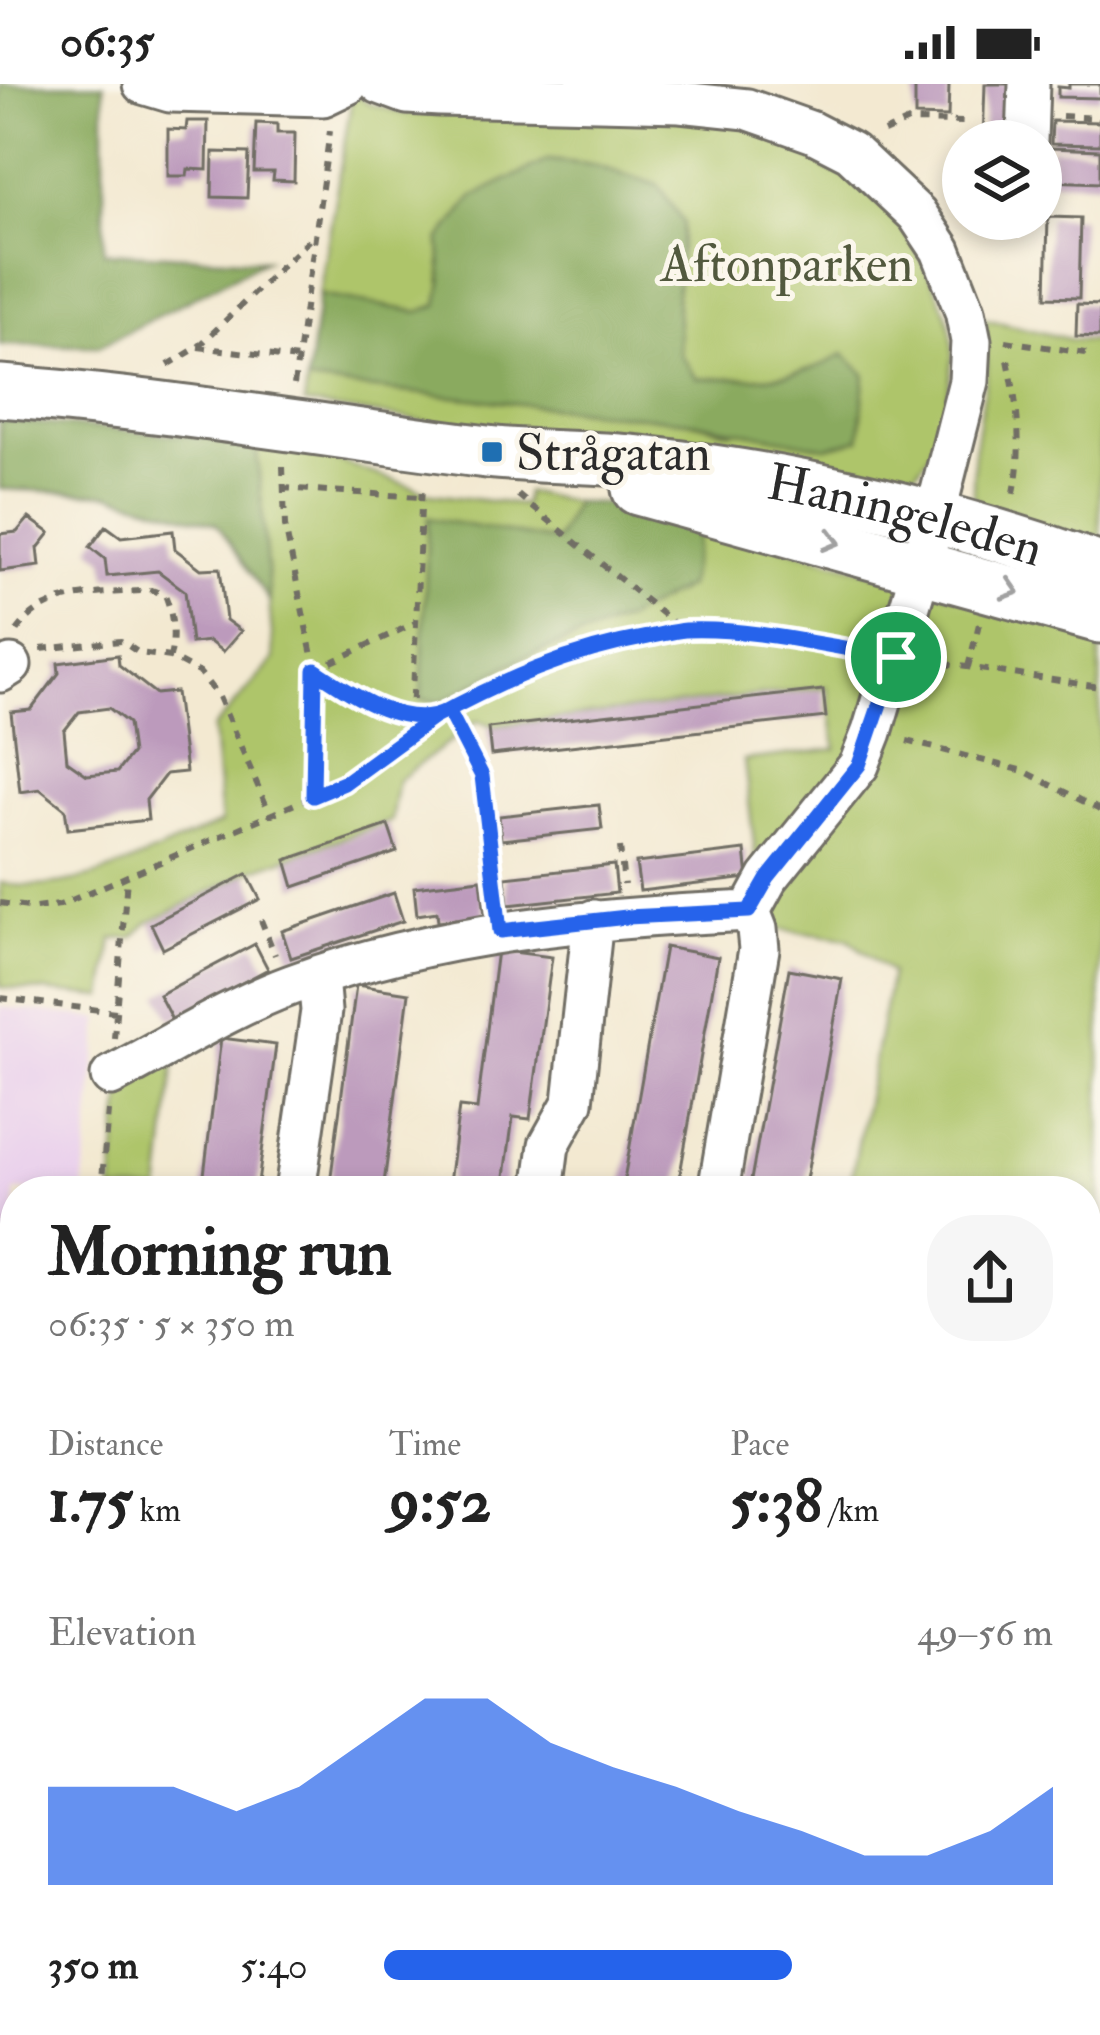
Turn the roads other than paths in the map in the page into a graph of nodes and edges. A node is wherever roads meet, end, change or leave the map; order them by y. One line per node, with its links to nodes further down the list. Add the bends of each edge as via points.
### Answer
1 (143, 84): 4 (street, via 170,92)
2 (380, 84): 5 (street, via 440,97)
3 (1029, 84): 6 (street)
4 (335, 90)
5 (680, 93): 8 (street, via 747,109 850,152 917,214 941,250 971,341 969,381)
6 (1028, 120)
7 (0, 392): 8 (main road, Haningeleden, via 202,411 504,474)
8 (928, 542): 9 (main road, Haningeleden); 10 (main road, Haningeleden, one-way to 10); 11 (street, via 859,765)
9 (1100, 569)
10 (1100, 617)
11 (749, 911): 12 (street); 17 (street, via 759,949)
12 (593, 920): 13 (street, via 421,946); 16 (street, via 573,1102 549,1145)
13 (318, 977): 14 (street); 15 (street)
14 (111, 1076)
15 (297, 1176)
16 (545, 1176)
17 (721, 1176)

